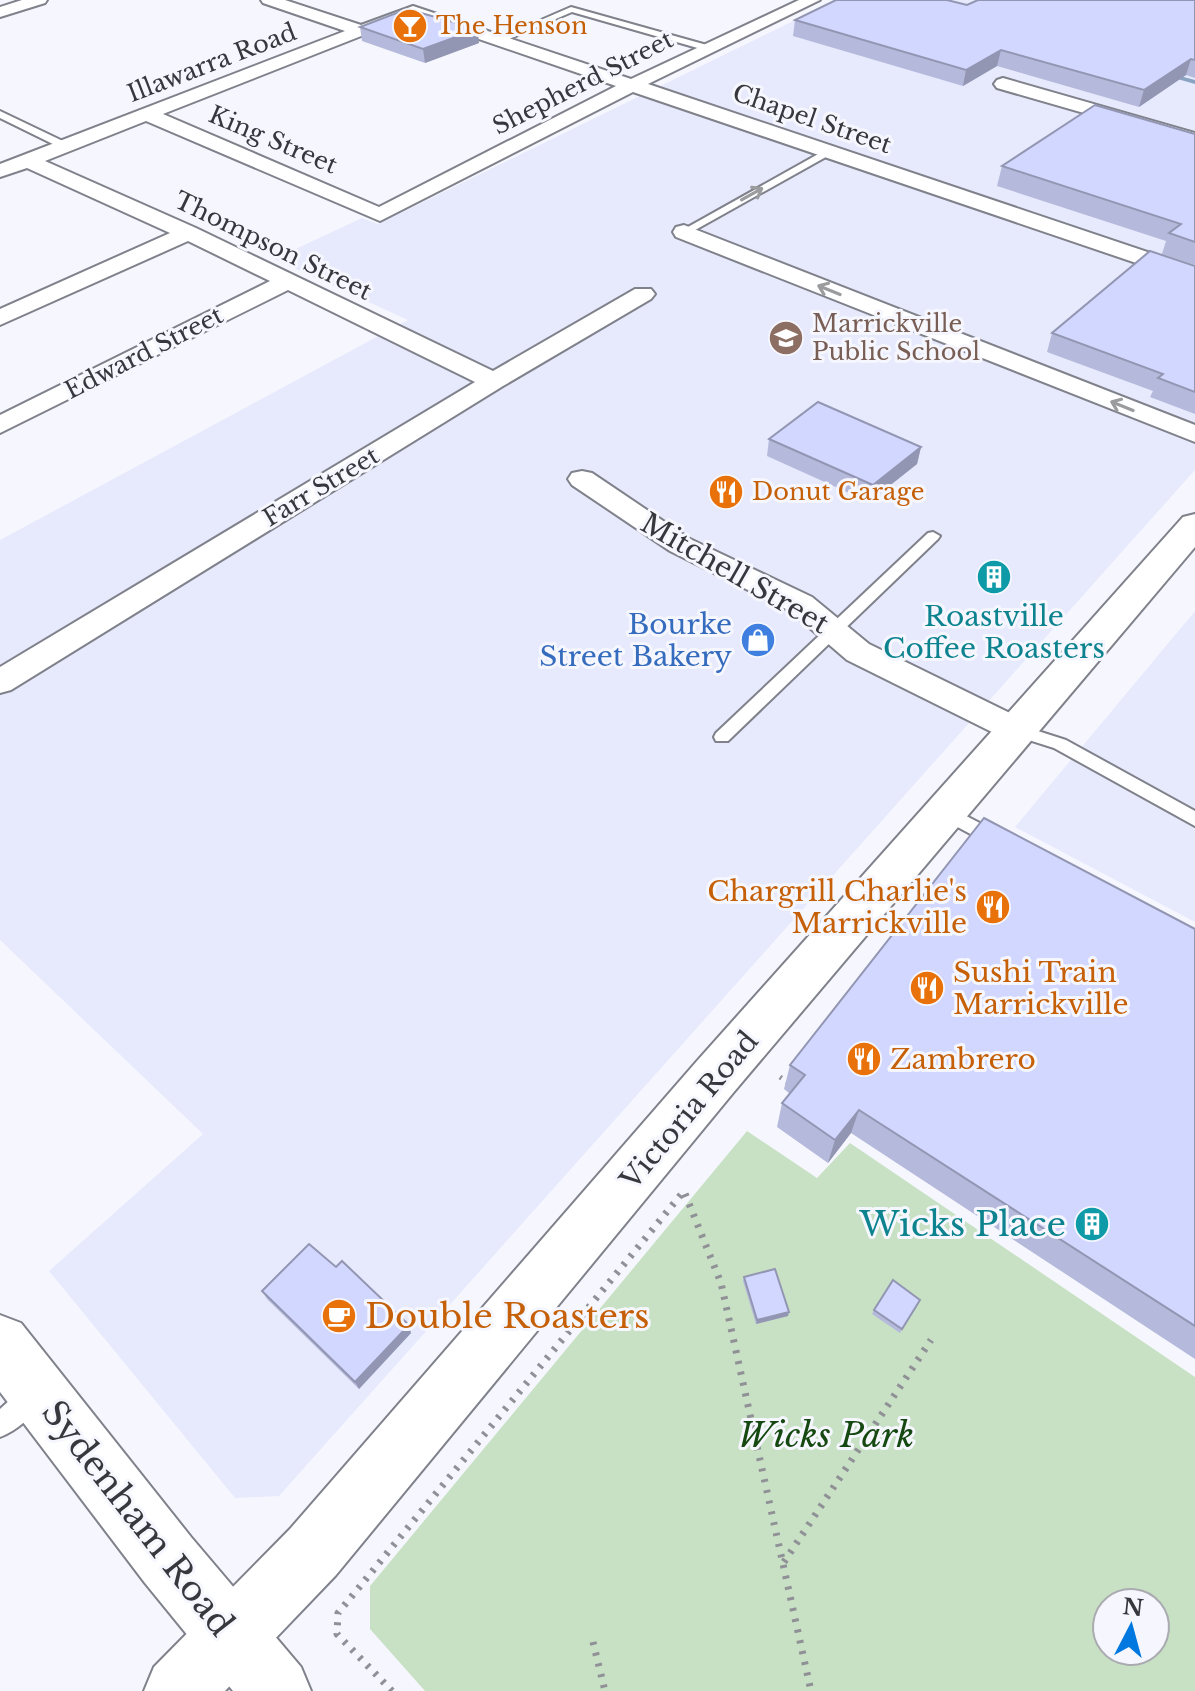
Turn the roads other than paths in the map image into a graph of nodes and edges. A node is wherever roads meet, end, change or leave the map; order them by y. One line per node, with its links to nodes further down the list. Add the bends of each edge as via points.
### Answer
1 (39, 0): 6 (street)
2 (269, 0): 7 (street)
3 (441, 0): 5 (street, Illawarra Road)
4 (812, 0): 9 (street, Shepherd Street)
5 (413, 11): 7 (street, Illawarra Road); 8 (street, Chapel Street)
6 (0, 12)
7 (361, 31): 13 (street, Illawarra Road)
8 (499, 40): 9 (lane, via 571,9); 11 (street, Chapel Street)
9 (711, 49): 11 (street, Shepherd Street)
10 (1003, 84): 14 (street)
11 (635, 85): 16 (street, Chapel Street); 19 (street, Shepherd Street)
12 (0, 114): 15 (lane)
13 (146, 114): 15 (street, Illawarra Road); 19 (street, King Street)
14 (1195, 139)
15 (65, 146): 17 (street, Illawarra Road)
16 (829, 151): 20 (lane, one-way to 16); 22 (street, Chapel Street)
17 (27, 160): 18 (street, Illawarra Road); 21 (street, Thompson Street)
18 (0, 171)
19 (380, 215)
20 (684, 232): 28 (street, one-way to 20)
21 (188, 233): 23 (street, Thompson Street); 25 (street)
22 (1195, 276)
23 (288, 281): 26 (street, Thompson Street); 27 (street, Edward Street)
24 (643, 294): 26 (street, Farr Street)
25 (0, 318)
26 (494, 381): 33 (street, Farr Street)
27 (0, 425)
28 (1195, 434)
29 (582, 479): 32 (street, Mitchell Street, via 680,545 801,604)
30 (1195, 525): 34 (main road, Victoria Road)
31 (933, 536): 32 (lane)
32 (836, 631): 34 (street, Mitchell Street, via 858,652); 35 (lane)
33 (0, 682)
34 (1016, 730): 36 (main road, Victoria Road); 37 (lane, via 1060,744)
35 (722, 737)
36 (945, 812): 38 (lane); 41 (main road, Victoria Road, via 313,1552)
37 (1195, 819)
38 (1013, 849)
39 (0, 1344): 40 (main road, Sydenham Road)
40 (20, 1408): 41 (main road, Sydenham Road)
41 (231, 1636): 42 (main road, Victoria Road); 43 (main road, Sydenham Road)
42 (178, 1691)
43 (277, 1691)

